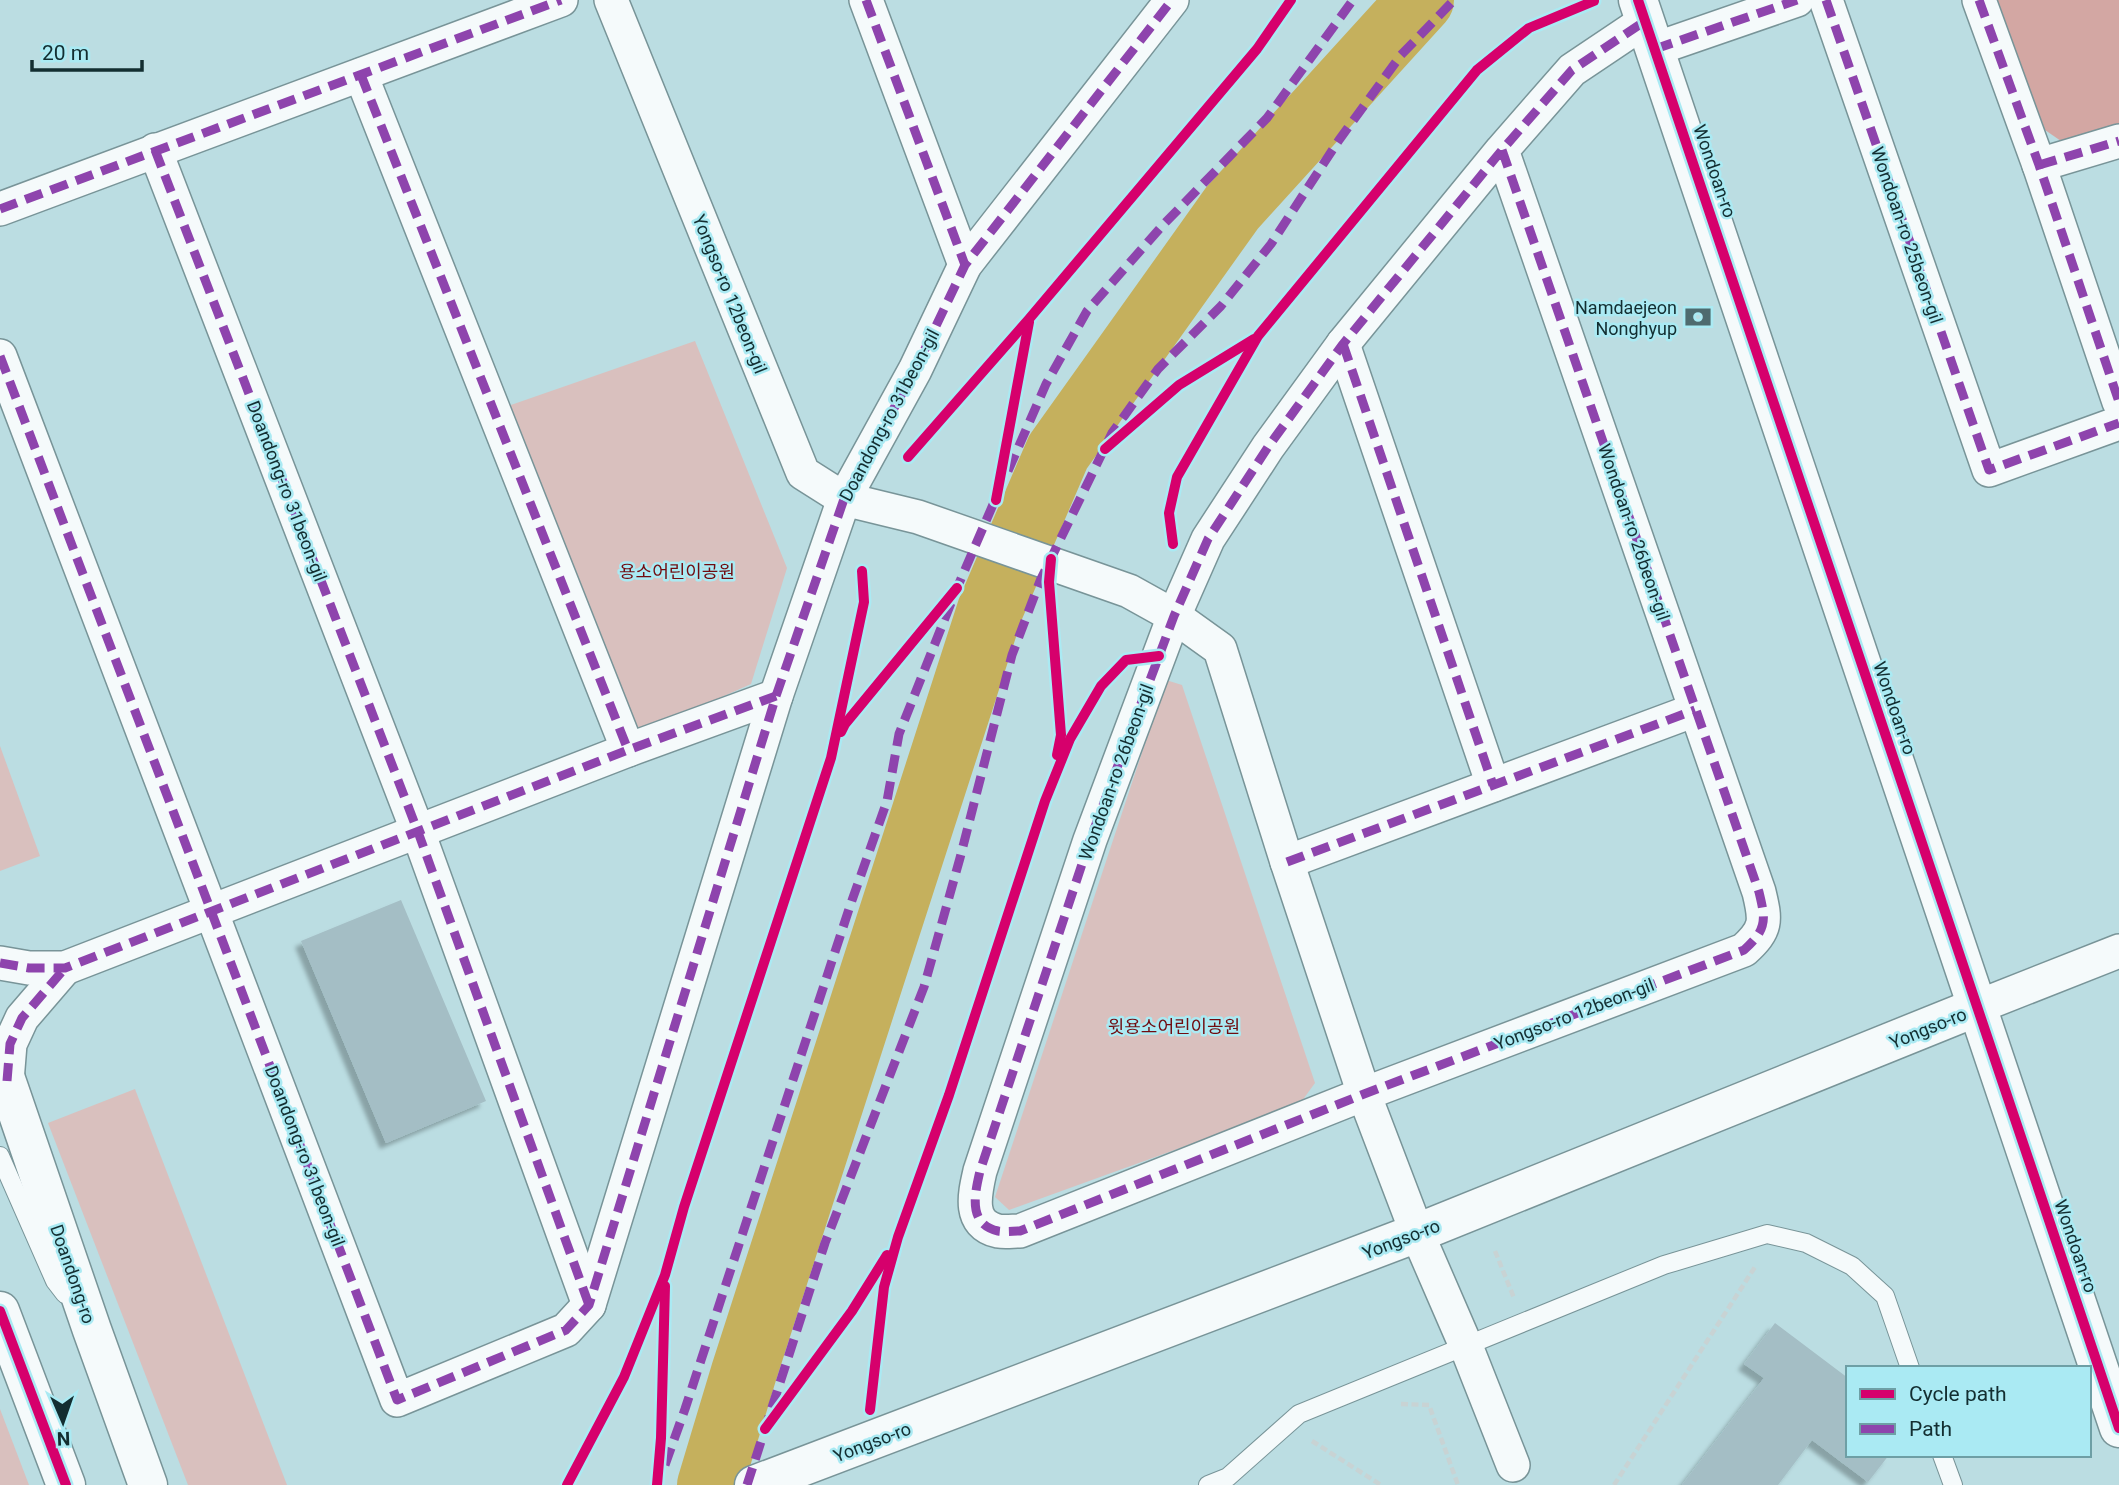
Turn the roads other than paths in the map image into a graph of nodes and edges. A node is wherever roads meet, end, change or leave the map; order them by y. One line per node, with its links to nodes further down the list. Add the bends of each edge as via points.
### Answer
1 (561, 0): 9 (street)
2 (611, 0): 20 (street, Yongso-ro 12beon-gil, via 803,473)
3 (866, 0): 15 (street)
4 (1172, 0): 15 (street, Doandong-ro 31beon-gil)
5 (1797, 0): 8 (street)
6 (1826, 0): 19 (street, Wondoan-ro 25beon-gil, via 1989,470)
7 (1979, 0): 13 (street)
8 (1646, 23): 12 (street, Wondoan-ro 26beon-gil, via 1572,70); 33 (street, Wondoan-ro)
9 (361, 75): 11 (street); 24 (street)
10 (2119, 141): 13 (street)
11 (155, 150): 14 (street); 26 (street, Doandong-ro 31beon-gil)
12 (1502, 150): 16 (street, Wondoan-ro 26beon-gil); 23 (street, Wondoan-ro 26beon-gil)
13 (2039, 165): 18 (street)
14 (0, 209)
15 (965, 265): 20 (street, Doandong-ro 31beon-gil, via 915,370)
16 (1343, 344): 21 (street, Wondoan-ro 26beon-gil, via 1208,539); 25 (street)
17 (0, 356): 28 (street, Doandong-ro 31beon-gil)
18 (2119, 402)
19 (2119, 423)
20 (844, 499): 21 (street, Yongso-ro 12beon-gil, via 918,517 1129,591); 22 (street, Doandong-ro 31beon-gil)
21 (1174, 616): 27 (street, via 1220,649); 37 (street, Wondoan-ro 26beon-gil, via 1090,840)
22 (776, 696): 24 (street); 39 (street, Doandong-ro 31beon-gil)
23 (1695, 710): 25 (street); 29 (street, Wondoan-ro 26beon-gil)
24 (628, 750): 26 (street)
25 (1493, 785): 27 (street)
26 (418, 832): 28 (street); 39 (street, Doandong-ro 31beon-gil)
27 (1287, 862): 35 (street)
28 (212, 911): 32 (street); 39 (street, Doandong-ro 31beon-gil, via 397,1400 566,1330)
29 (1765, 915): 35 (street, Yongso-ro 12beon-gil, via 1760,936 1744,950)
30 (2119, 951): 33 (street)
31 (0, 963): 32 (street)
32 (65, 968): 34 (street, via 22,1018)
33 (1978, 1007): 38 (street, Yongso-ro); 44 (street, Wondoan-ro)
34 (3, 1071): 41 (street, Doandong-ro)
35 (1364, 1094): 37 (street, Yongso-ro 12beon-gil, via 1020,1231 997,1231 982,1223 975,1210); 38 (street)
36 (0, 1156): 41 (lane, via 55,1281)
37 (975, 1194)
38 (1417, 1233): 42 (street); 49 (street, Yongso-ro)
39 (589, 1305)
40 (0, 1311): 47 (street)
41 (92, 1330): 48 (street, Doandong-ro)
42 (1466, 1346): 43 (lane, via 1664,1265 1766,1234 1806,1243 1852,1266 1885,1296); 46 (street); 50 (lane, via 1299,1414 1228,1477)
43 (1909, 1366)
44 (2119, 1428)
45 (1943, 1457): 51 (lane)
46 (1513, 1465)
47 (66, 1485)
48 (148, 1485)
49 (754, 1485)
50 (1208, 1485)
51 (1953, 1485)

